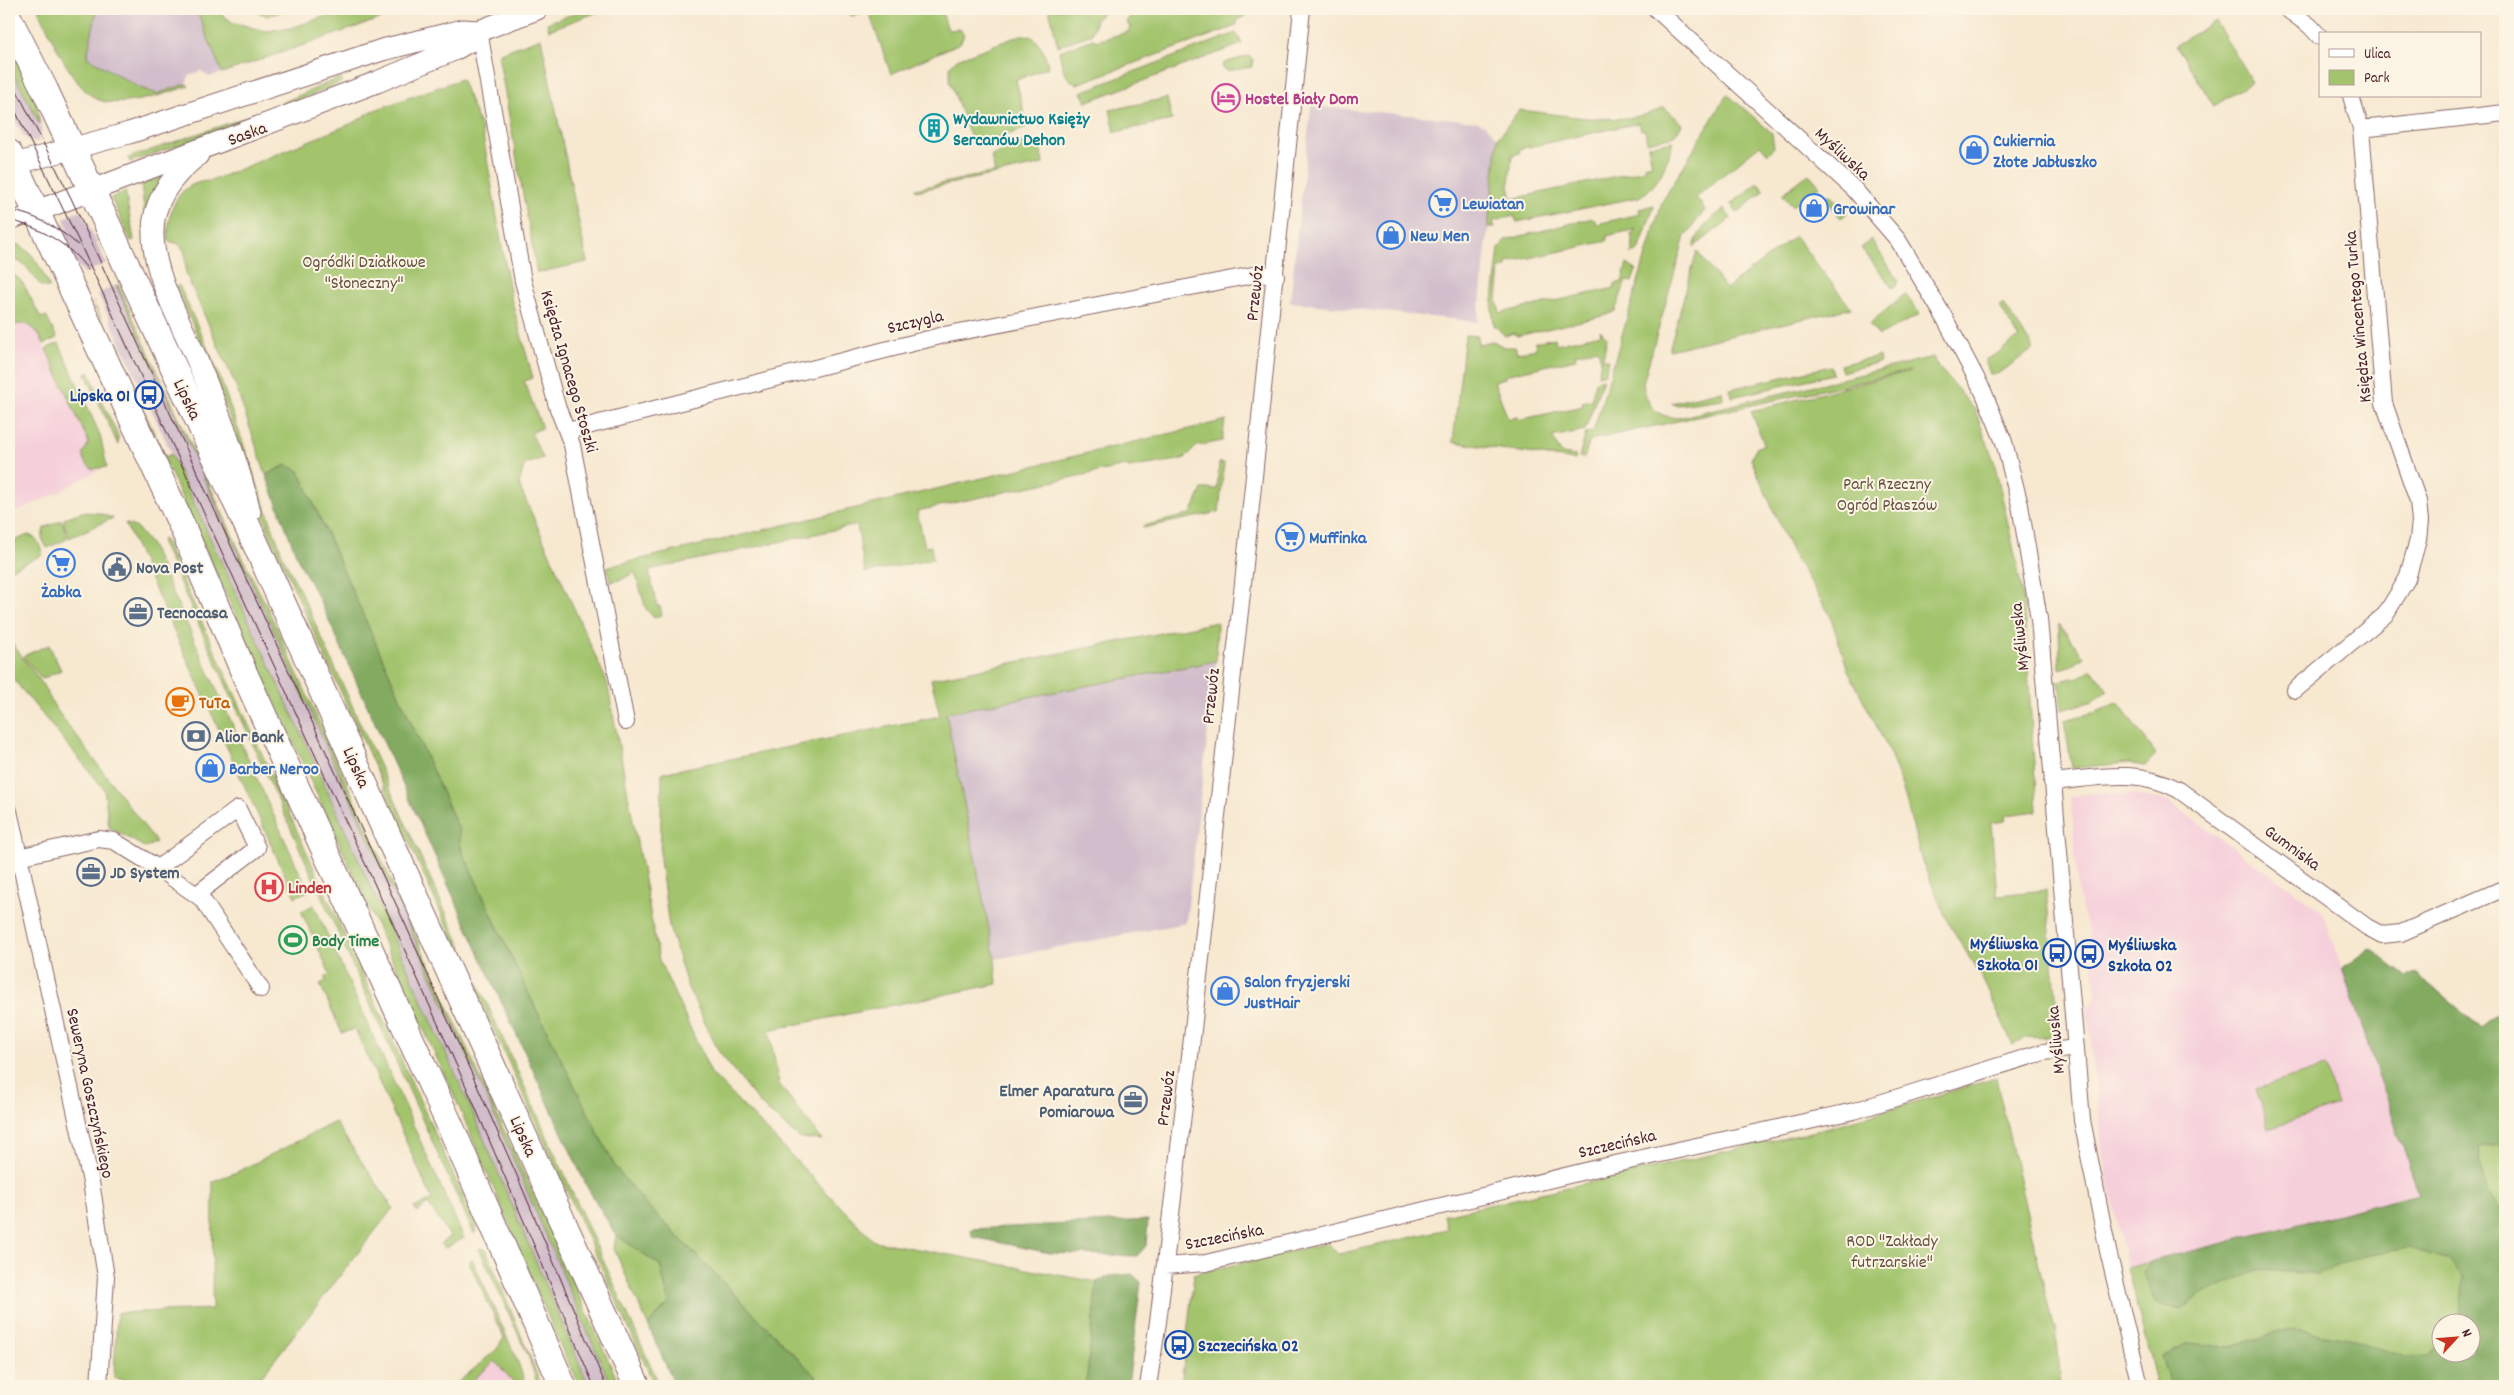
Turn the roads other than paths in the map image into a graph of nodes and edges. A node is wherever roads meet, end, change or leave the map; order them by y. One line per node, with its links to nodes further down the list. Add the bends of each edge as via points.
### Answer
1 (537, 9): 6 (street, Saska)
2 (1302, 9): 17 (street, Przewóz)
3 (1656, 9): 22 (street, Myśliwska, via 1854,189 1898,240 1983,391 2004,442 2028,548 2039,619)
4 (2287, 9): 7 (street)
5 (9, 19): 12 (main road, Lipska)
6 (479, 31): 11 (street, Saska, via 468,42 449,52); 12 (street, Saska, via 463,30 382,50); 18 (street, Księdza Ignacego Stoszki, via 523,281 557,406)
7 (2319, 35)
8 (2352, 98): 10 (street, Księdza Wincentego Turka)
9 (2505, 112): 10 (street)
10 (2361, 129): 20 (street, Księdza Wincentego Turka, via 2384,403 2418,501 2418,540 2407,579 2385,614)
11 (210, 147): 14 (street, Saska); 19 (street, via 184,167 164,193 153,224 154,247 160,274 225,431 245,493)
12 (73, 149): 13 (street, Saska); 14 (main road, Lipska)
13 (11, 161): 15 (main road)
14 (92, 190): 15 (street, Saska); 19 (main road, Lipska)
15 (37, 212): 16 (street, Saska); 32 (main road, via 183,528 245,675 456,1140)
16 (9, 222)
17 (1276, 276): 18 (street, Szczygla, via 1258,274 944,334); 30 (street, Przewóz)
18 (568, 431): 21 (street, Księdza Ignacego Stoszki)
19 (258, 549): 33 (main road, Lipska)
20 (2295, 690)
21 (626, 722)
22 (2052, 782): 26 (street, Gumniska, via 2132,775 2166,783 2382,935 2402,933); 29 (street, Myśliwska)
23 (9, 812): 24 (street, Seweryna Goszczyńskiego)
24 (14, 858): 25 (street, via 107,839); 31 (street, Seweryna Goszczyńskiego, via 91,1182 106,1277)
25 (158, 868): 27 (street); 27 (street, via 238,809 257,848)
26 (2505, 888)
27 (197, 894): 28 (street)
28 (261, 989)
29 (2076, 1048): 30 (street, Szczecińska, via 2044,1052 1854,1111 1602,1167 1214,1261); 35 (street, Myśliwska, via 2089,1162)
30 (1165, 1266): 34 (street, Przewóz)
31 (99, 1386)
32 (562, 1386)
33 (637, 1386)
34 (1148, 1386)
35 (2140, 1386)

